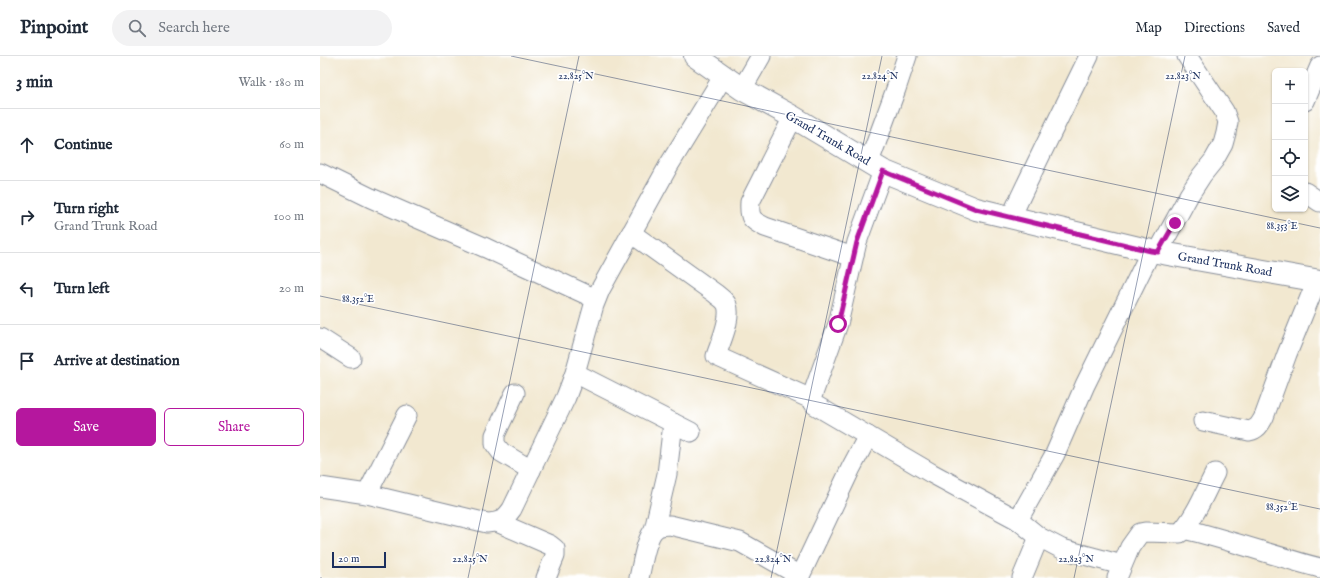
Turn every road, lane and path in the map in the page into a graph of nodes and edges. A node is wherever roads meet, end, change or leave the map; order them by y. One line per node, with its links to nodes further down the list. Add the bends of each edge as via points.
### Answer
1 (695, 56): 7 (main road, Grand Trunk Road)
2 (761, 56): 8 (street)
3 (907, 56): 11 (street)
4 (1089, 56): 15 (street)
5 (1187, 56): 17 (street, via 1224,110 1228,122 1223,144 1214,160)
6 (1320, 66): 9 (street)
7 (723, 77): 8 (main road, Grand Trunk Road); 16 (street)
8 (742, 89): 10 (main road, Grand Trunk Road)
9 (1308, 94)
10 (793, 117): 11 (main road, Grand Trunk Road); 18 (street, via 750,202 749,213 753,221 765,227)
11 (876, 167): 15 (main road, Grand Trunk Road, via 976,209); 18 (street)
12 (320, 173): 20 (street)
13 (1308, 194): 14 (street)
14 (1320, 202)
15 (1011, 217): 17 (main road, Grand Trunk Road)
16 (631, 233): 20 (street); 25 (street, via 727,304 727,322 716,356)
17 (1154, 252): 19 (main road, Grand Trunk Road); 35 (street, via 1085,384 1055,454)
18 (854, 257): 25 (street, via 838,324)
19 (1318, 281): 27 (street, via 1260,424 1255,430 1249,431)
20 (596, 299): 23 (street)
21 (320, 338): 22 (street)
22 (351, 358)
23 (575, 372): 28 (street); 31 (street)
24 (516, 393): 31 (street, via 495,435 495,444 501,452)
25 (811, 399): 30 (street, via 815,405)
26 (407, 414): 34 (street)
27 (1203, 420)
28 (673, 423): 29 (street); 38 (street, via 667,474)
29 (691, 432)
30 (868, 436): 35 (street); 43 (street)
31 (530, 470): 36 (street, via 512,509 505,519)
32 (1215, 473): 37 (street)
33 (320, 487): 34 (street)
34 (367, 494): 36 (street, via 487,523)
35 (1018, 520): 39 (street)
36 (497, 522): 42 (street, via 555,549)
37 (1184, 528): 40 (street); 41 (street, via 1180,533 1140,533)
38 (654, 530): 43 (street, via 662,525 670,525 740,542); 44 (street, via 649,539)
39 (1039, 537): 41 (street, via 1062,549); 45 (street)
40 (1320, 568)
41 (1120, 571)
42 (549, 577)
43 (800, 577)
44 (639, 578)
45 (1022, 578)

